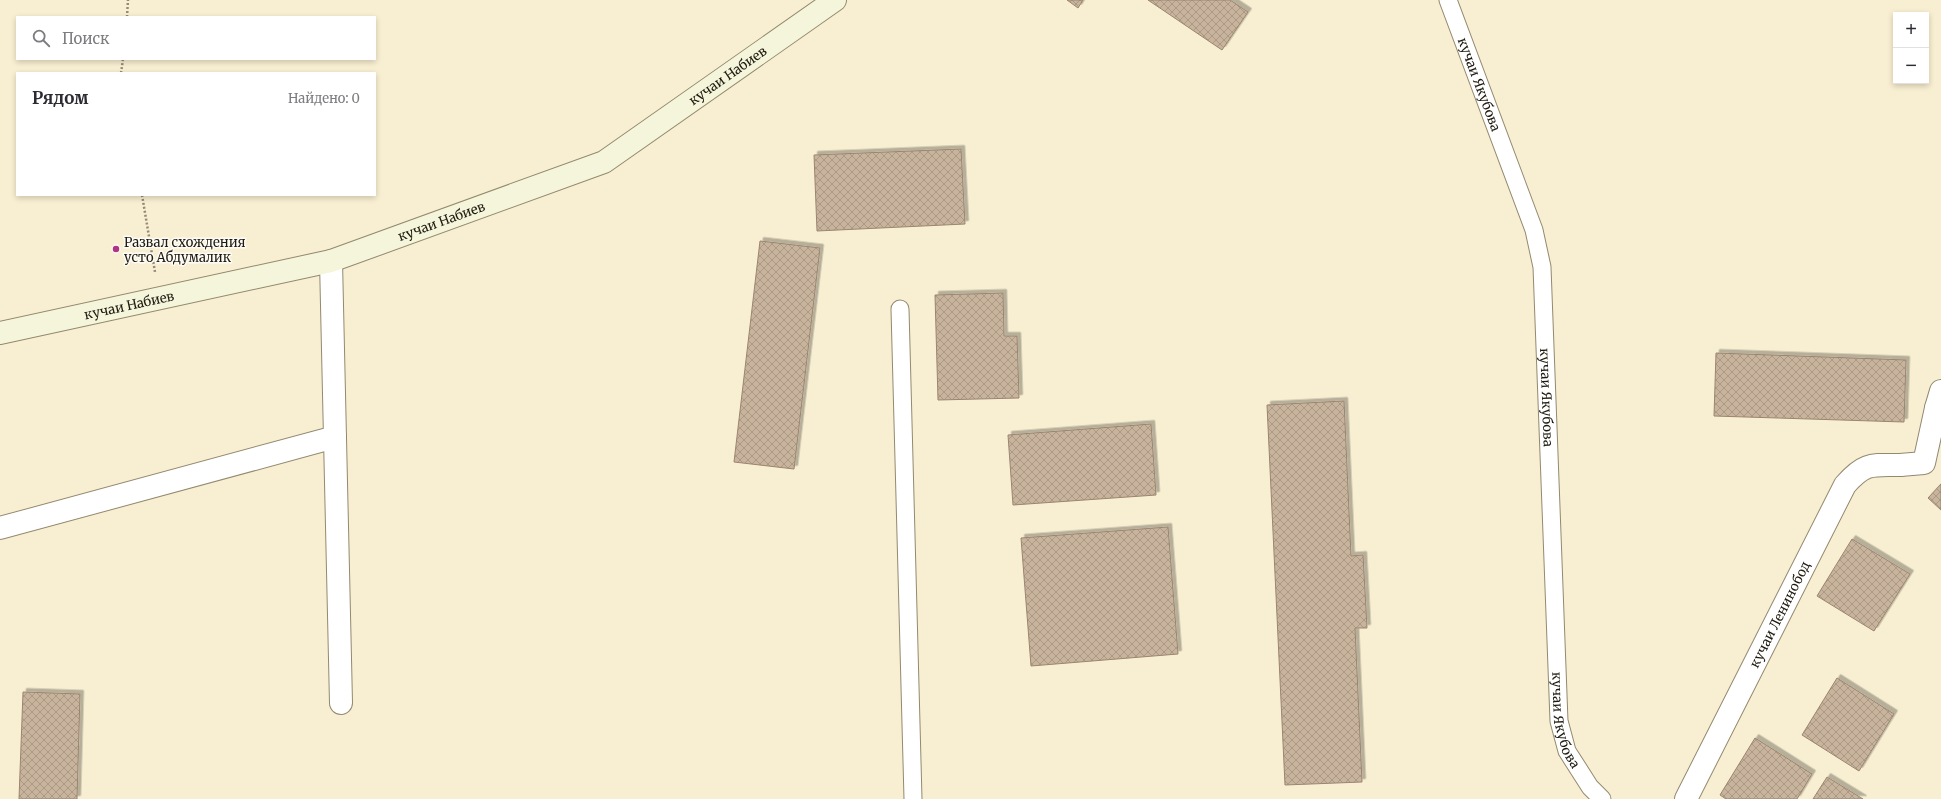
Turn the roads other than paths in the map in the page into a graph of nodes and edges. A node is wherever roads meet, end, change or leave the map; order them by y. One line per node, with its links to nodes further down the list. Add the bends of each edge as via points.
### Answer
1 (836, 0): 3 (main road, кучаи Набиев, via 604,162)
2 (1448, 0): 11 (lane, кучаи Якубова, via 1534,230 1542,267 1559,721 1567,751 1590,787)
3 (331, 261): 5 (main road, кучаи Набиев); 7 (street)
4 (900, 309): 10 (lane)
5 (0, 333)
6 (1939, 403): 12 (street, кучаи Ленинобод, via 1924,463 1871,465 1857,472 1845,485)
7 (335, 436): 8 (street); 9 (street)
8 (0, 528)
9 (341, 703)
10 (913, 799)
11 (1602, 799)
12 (1686, 799)

